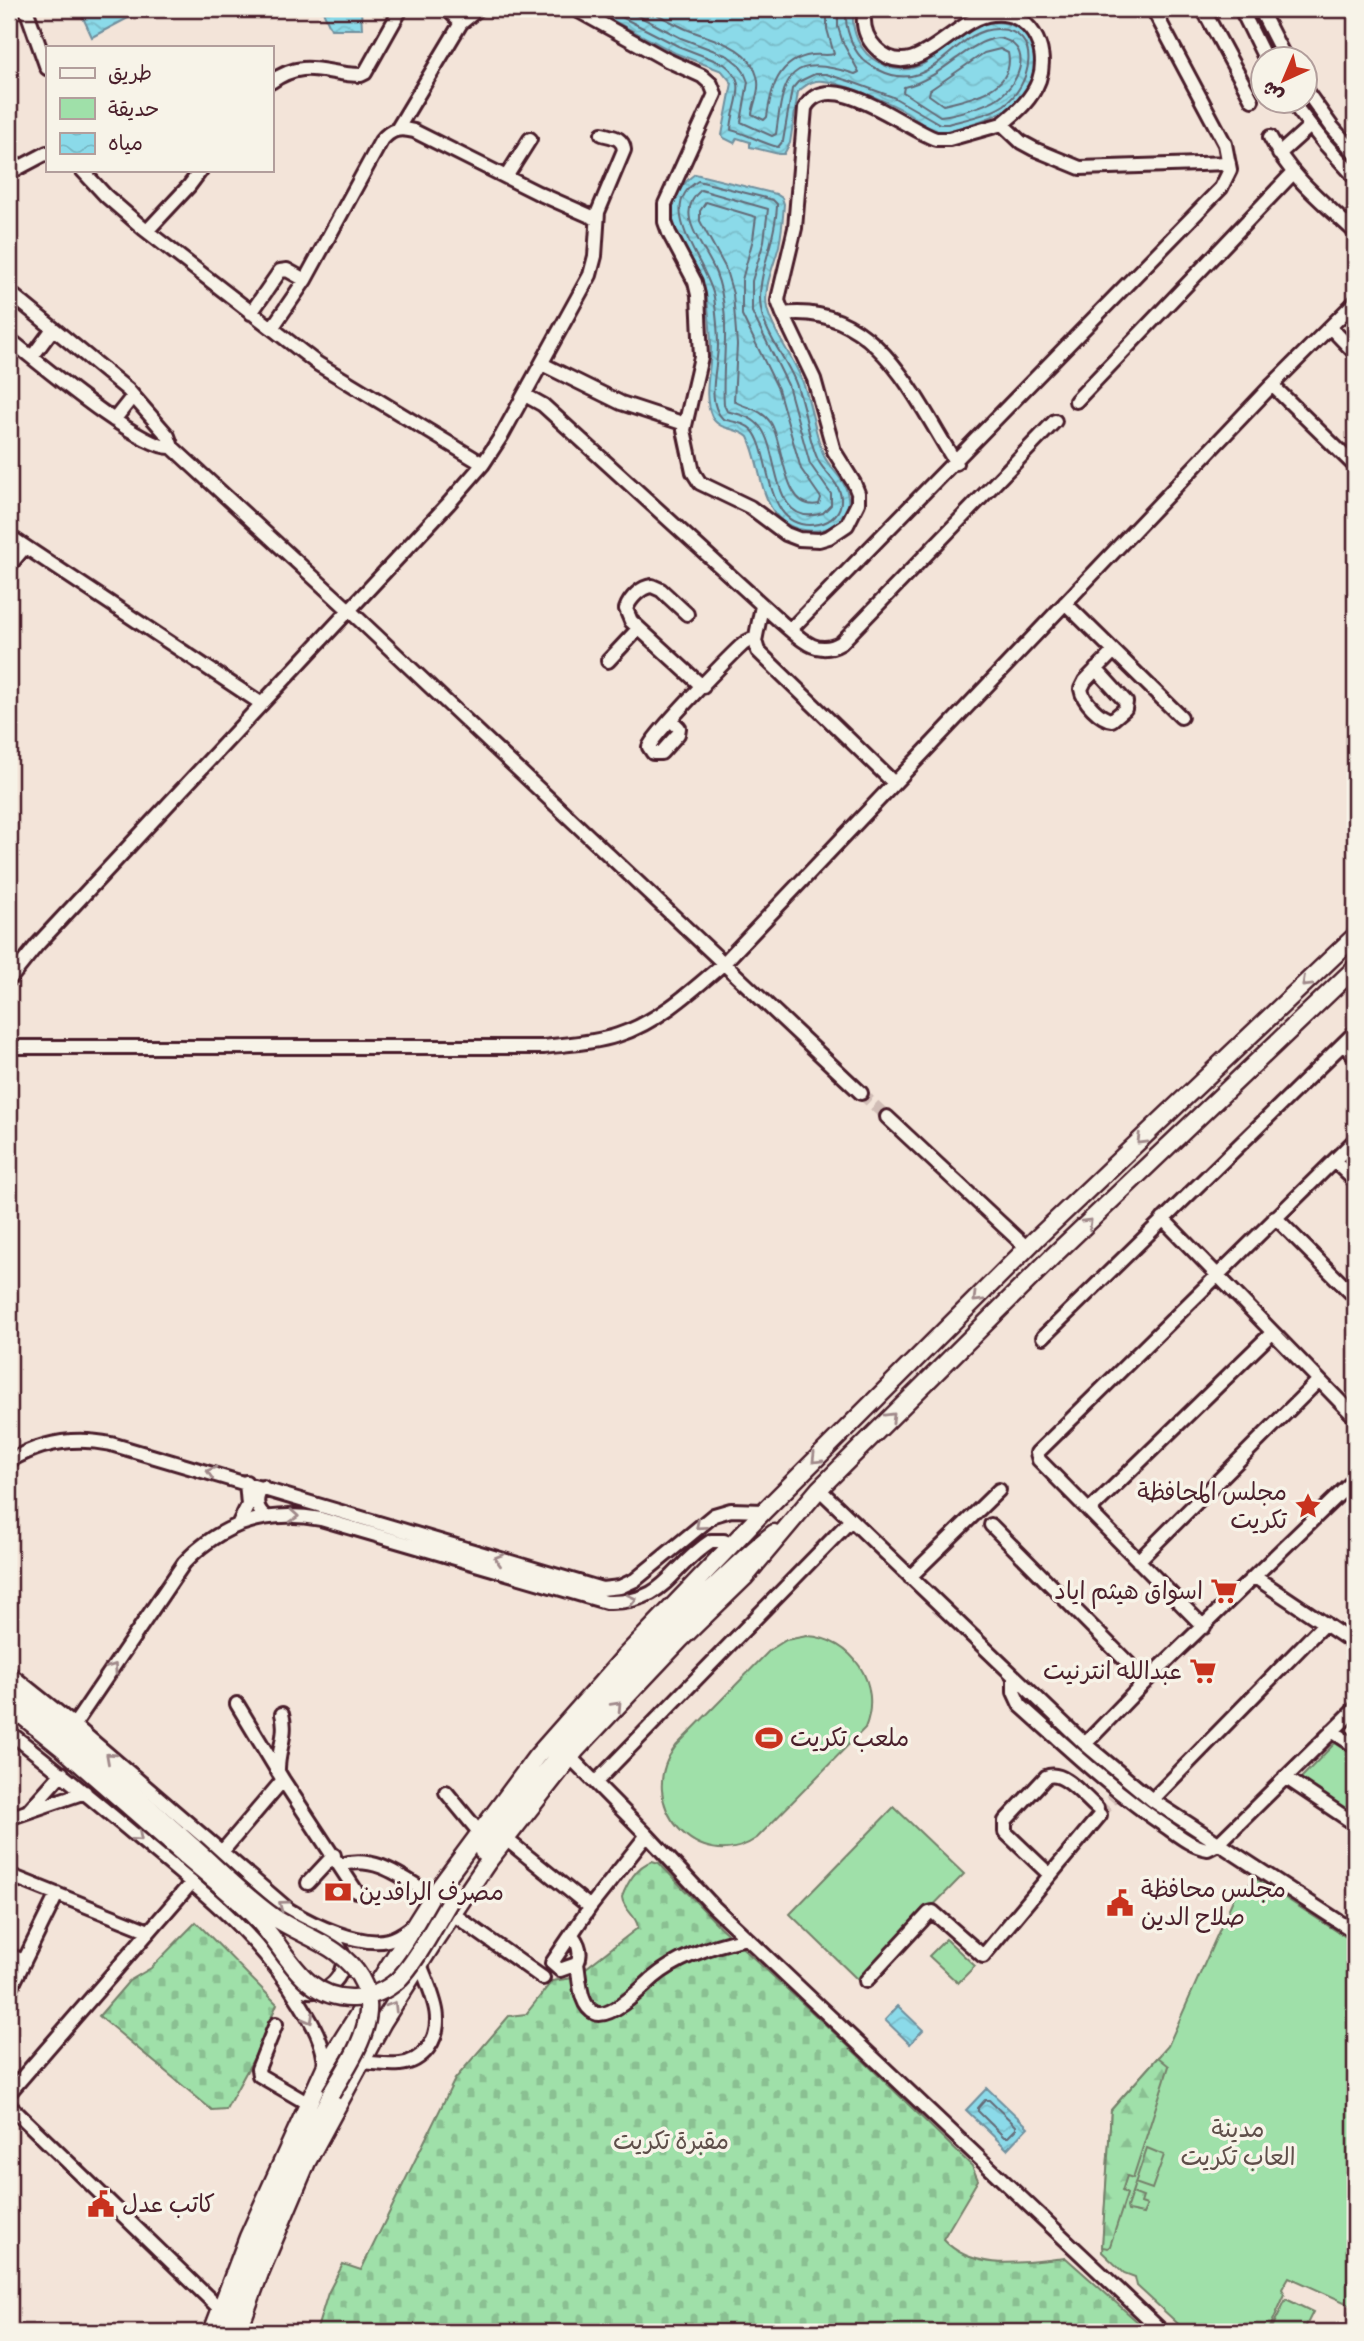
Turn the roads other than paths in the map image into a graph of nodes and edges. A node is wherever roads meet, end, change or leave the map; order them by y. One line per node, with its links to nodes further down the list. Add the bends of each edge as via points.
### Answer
1 (26, 9): 15 (street)
2 (401, 9): 16 (street, via 365,73 306,68)
3 (447, 9): 11 (street)
4 (478, 9): 11 (street)
5 (575, 9): 58 (street, via 702,76 714,89 665,204 667,227 698,295 701,357)
6 (865, 9): 20 (street, via 863,23 870,42 884,55 904,60 921,55 965,23 984,16 1003,14 1026,24 1039,42 1041,73 1029,99)
7 (1153, 9): 29 (street, via 1225,144)
8 (1203, 9): 17 (street)
9 (1241, 9): 12 (street)
10 (1262, 15): 12 (street); 14 (street)
11 (461, 23): 22 (street)
12 (1249, 27): 13 (street)
13 (1259, 46)
14 (1279, 46)
15 (46, 65)
16 (273, 81)
17 (1248, 93)
18 (1318, 108): 26 (street)
19 (1302, 116): 21 (street)
20 (1002, 124): 29 (street, via 1021,142 1080,168); 43 (street, via 936,139 869,104 836,93 815,96 805,108 795,228 778,301)
21 (1310, 126): 28 (street); 35 (street)
22 (398, 128): 34 (street, via 414,131); 39 (street, via 381,141)
23 (602, 134): 36 (street, via 619,139 624,150)
24 (1270, 136): 28 (street)
25 (530, 139): 34 (street)
26 (1355, 153)
27 (46, 154): 32 (street)
28 (1279, 154): 33 (street)
29 (1229, 163): 60 (street, via 1221,188)
30 (84, 172): 37 (street)
31 (199, 172): 37 (street)
32 (9, 173)
33 (1293, 173): 38 (street); 55 (street)
34 (506, 177): 36 (street)
35 (1355, 177)
36 (597, 219): 51 (street, via 590,275)
37 (147, 231): 42 (street)
38 (1355, 232)
39 (305, 280): 42 (street, via 280,271); 45 (street)
40 (9, 292): 46 (street)
41 (1355, 302): 44 (street)
42 (251, 313): 45 (street)
43 (783, 314): 58 (street, via 814,379 834,451 856,488 858,503 847,525 829,537 799,539 750,507 705,486 693,472); 60 (street, via 829,318 872,342 891,359)
44 (1330, 327): 49 (street); 52 (street)
45 (272, 328): 61 (street, via 318,364)
46 (52, 330): 50 (street); 54 (street)
47 (9, 339): 48 (street)
48 (15, 351): 50 (street)
49 (1355, 353)
50 (32, 357): 56 (street)
51 (542, 364): 53 (street); 58 (street, via 621,404)
52 (1272, 385): 62 (street); 66 (street)
53 (525, 395): 61 (street); 67 (street, via 543,405)
54 (133, 396): 56 (street); 59 (street, via 168,436)
55 (1076, 401)
56 (114, 420): 59 (street, via 158,445)
57 (1055, 421): 70 (street, via 841,643 815,648)
58 (685, 424)
59 (172, 447): 68 (street)
60 (956, 463): 70 (street)
61 (483, 464): 68 (street)
62 (1355, 466)
63 (9, 536): 64 (street)
64 (25, 547): 65 (street); 77 (street)
65 (9, 566)
66 (1065, 603): 73 (street); 80 (street)
67 (762, 606): 70 (street); 72 (street)
68 (349, 610): 77 (street); 82 (street)
69 (687, 614): 71 (street, via 659,587 649,586 627,606 627,616)
70 (786, 626): 72 (street)
71 (639, 628): 74 (street); 76 (street)
72 (757, 634): 76 (street); 80 (street, via 758,651)
73 (1114, 651): 75 (street); 78 (street)
74 (607, 661)
75 (1096, 669)
76 (703, 687): 79 (street)
77 (262, 704): 84 (street)
78 (1181, 717)
79 (671, 720)
80 (894, 783): 82 (street)
81 (1355, 936): 96 (main road, one-way to 96)
82 (723, 964): 87 (street, via 641,1026 588,1042 444,1048); 89 (street)
83 (1355, 968): 97 (main road, one-way to 83)
84 (9, 980)
85 (1355, 1032): 86 (street)
86 (1343, 1044): 88 (street); 95 (street)
87 (9, 1047)
88 (1355, 1056)
89 (861, 1093)
90 (887, 1117): 96 (street)
91 (1355, 1140): 92 (street)
92 (1334, 1160): 93 (street); 94 (street)
93 (1355, 1181)
94 (1275, 1217): 98 (street); 99 (street)
95 (1163, 1219): 98 (street); 101 (street)
96 (1032, 1243): 97 (main road); 110 (main road, one-way to 110)
97 (1054, 1255): 108 (main road, one-way to 97)
98 (1216, 1275): 100 (street); 111 (street, via 1038,1450 1039,1460)
99 (1355, 1297)
100 (1272, 1334): 102 (street); 111 (street)
101 (1043, 1337)
102 (1318, 1380): 103 (street); 118 (street)
103 (1355, 1417)
104 (9, 1461): 106 (street, one-way to 104, via 85,1440 46,1444)
105 (1355, 1479): 120 (street)
106 (246, 1482): 107 (street); 115 (street, via 248,1505)
107 (263, 1487): 110 (street, one-way to 107, via 731,1510 714,1515 635,1580 602,1589); 112 (street, via 257,1502)
108 (819, 1489): 113 (street); 114 (main road)
109 (999, 1490): 119 (street)
110 (764, 1511): 117 (main road)
111 (1089, 1511): 118 (street)
112 (265, 1516): 115 (street); 117 (street, one-way to 117, via 321,1519 606,1602 651,1594 711,1541)
113 (851, 1520): 119 (street); 143 (street)
114 (791, 1521): 139 (main road, one-way to 114, via 745,1577); 154 (main road, bridge, via 734,1567 605,1698 512,1812 410,1964 395,1982 374,1994 333,1996 308,1984 254,1915)
115 (239, 1523): 134 (street, one-way to 115, via 184,1563 204,1544)
116 (991, 1525): 126 (street)
117 (731, 1545): 150 (main road, via 595,1688)
118 (1138, 1561): 122 (street)
119 (910, 1577): 125 (street)
120 (1255, 1577): 121 (street); 122 (street)
121 (1325, 1623): 123 (street); 146 (street)
122 (1204, 1627): 126 (street)
123 (1355, 1644)
124 (9, 1673): 128 (street)
125 (1014, 1677): 137 (street); 153 (street, via 1020,1705 1116,1796 1195,1846 1208,1849)
126 (1146, 1681): 137 (street)
127 (9, 1688): 133 (main road)
128 (44, 1701): 133 (main road); 134 (street)
129 (237, 1704): 141 (street)
130 (9, 1705): 154 (main road)
131 (1355, 1709): 135 (street)
132 (282, 1714): 141 (street)
133 (47, 1720): 154 (main road)
134 (74, 1725): 155 (street, one-way to 134)
135 (1332, 1731): 138 (street); 142 (street)
136 (9, 1732): 140 (street)
137 (1085, 1744): 146 (street)
138 (1355, 1746)
139 (570, 1757): 143 (street); 152 (main road)
140 (62, 1773): 144 (street); 147 (street)
141 (281, 1776): 155 (street); 156 (street)
142 (1285, 1777): 149 (street); 153 (street)
143 (596, 1782): 151 (street)
144 (85, 1792): 147 (street); 159 (street, one-way to 159)
145 (446, 1792): 150 (street)
146 (1152, 1800): 153 (street)
147 (29, 1810): 148 (street)
148 (9, 1818)
149 (1355, 1824)
150 (479, 1832): 163 (main road)
151 (647, 1835): 164 (street); 171 (street)
152 (506, 1839): 164 (street); 165 (main road)
153 (1218, 1844): 169 (street)
154 (190, 1852): 188 (main road, bridge, via 273,1916 337,1953 361,1981 368,2004 366,2031 268,2222)
155 (221, 1853): 166 (street, one-way to 155)
156 (337, 1860): 160 (street); 161 (street); 163 (street, via 382,1865)
157 (9, 1875): 162 (street)
158 (1051, 1875): 158 (street, via 1098,1811 1061,1776 1052,1774 1005,1821 1005,1832); 178 (street, via 983,1956 933,1912)
159 (192, 1882): 168 (street); 176 (street, via 234,1919)
160 (308, 1882)
161 (356, 1891)
162 (57, 1894): 168 (street); 173 (street)
163 (433, 1896): 167 (main road)
164 (590, 1907): 170 (street)
165 (453, 1914): 174 (main road); 177 (street)
166 (304, 1919): 167 (street, via 336,1933 379,1941); 176 (street, via 337,1941 344,1955 343,1967 329,1987 318,1992 303,1992)
167 (412, 1926): 182 (main road)
168 (149, 1931): 183 (street)
169 (1355, 1933)
170 (572, 1935): 175 (street, via 579,1948); 175 (street, via 552,1963 563,1970)
171 (747, 1938): 175 (street, via 680,1961 602,2015 586,2005); 190 (street)
172 (9, 1955): 173 (street)
173 (24, 1961): 179 (street)
174 (420, 1964): 181 (main road, one-way to 174); 181 (street, via 437,2016 430,2045 421,2056 403,2063)
175 (577, 1965)
176 (279, 1971): 182 (street, one-way to 182, via 319,2037)
177 (543, 1978)
178 (866, 1981)
179 (9, 1992)
180 (276, 2024): 184 (street, via 259,2075)
181 (361, 2062): 189 (main road, via 307,2162)
182 (325, 2067): 184 (main road)
183 (9, 2093)
184 (307, 2104): 186 (main road)
185 (9, 2105): 186 (street)
186 (220, 2309): 187 (main road)
187 (212, 2332)
188 (225, 2332)
189 (238, 2332)
190 (1163, 2332)

